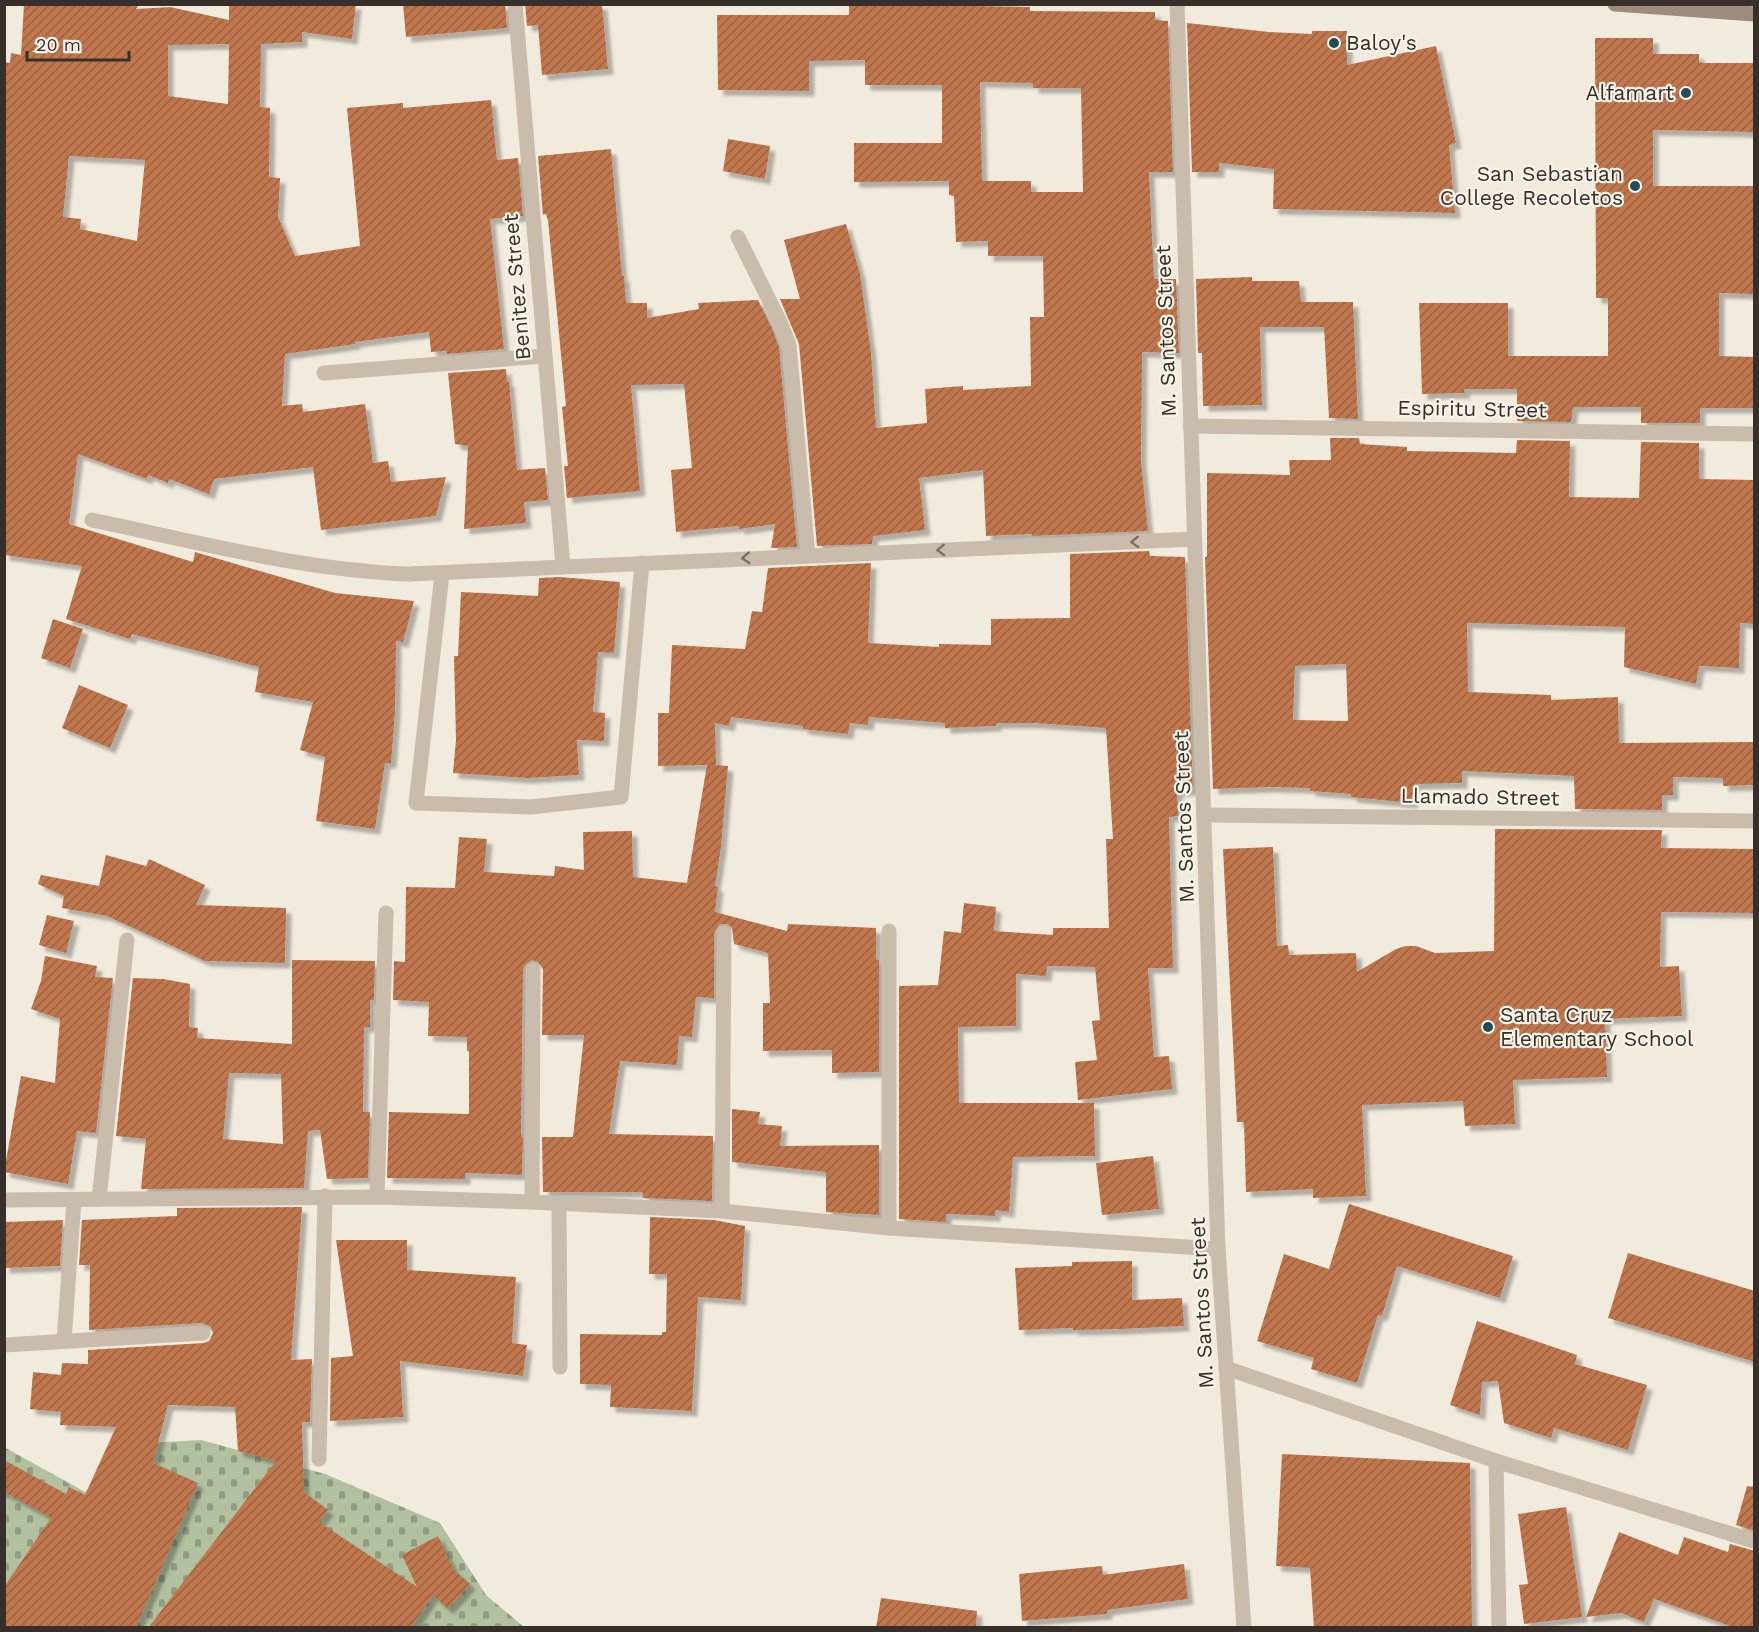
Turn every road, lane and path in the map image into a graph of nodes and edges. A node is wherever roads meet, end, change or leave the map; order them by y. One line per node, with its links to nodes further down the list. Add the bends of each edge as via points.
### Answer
1 (515, 4): 6 (street, Benitez Street)
2 (1177, 4): 8 (street, M. Santos Street)
3 (1615, 4): 4 (main road)
4 (1755, 15)
5 (738, 237): 12 (street, via 789,345)
6 (544, 356): 7 (street); 14 (street, Benitez Street)
7 (324, 373)
8 (1190, 426): 9 (street, Espiritu Street); 11 (street, M. Santos Street)
9 (1755, 434)
10 (92, 520): 15 (street, via 317,566 378,573)
11 (1194, 539): 12 (street, one-way to 12); 16 (street, M. Santos Street)
12 (808, 556): 13 (street, one-way to 13)
13 (642, 563): 14 (street); 15 (street, via 621,797 531,807 416,803)
14 (563, 566): 15 (street)
15 (442, 574)
16 (1205, 815): 17 (street, Llamado Street); 32 (street, M. Santos Street)
17 (1755, 821)
18 (386, 913): 24 (street)
19 (889, 931): 31 (street)
20 (724, 933): 30 (street)
21 (127, 940): 27 (street)
22 (533, 970): 28 (street)
23 (325, 1196): 24 (street); 27 (street); 38 (street)
24 (377, 1197): 28 (street)
25 (4, 1200): 26 (street)
26 (74, 1200): 27 (street); 34 (street)
27 (99, 1200)
28 (532, 1202): 29 (street)
29 (559, 1204): 30 (street); 36 (street)
30 (722, 1211): 31 (street)
31 (889, 1228): 32 (street)
32 (1218, 1249): 37 (street, M. Santos Street)
33 (203, 1333): 34 (street)
34 (63, 1341): 35 (street)
35 (4, 1345)
36 (560, 1366)
37 (1226, 1368): 39 (street); 41 (street, M. Santos Street)
38 (319, 1459)
39 (1496, 1461): 40 (street); 42 (street)
40 (1755, 1541)
41 (1244, 1628)
42 (1499, 1628)

